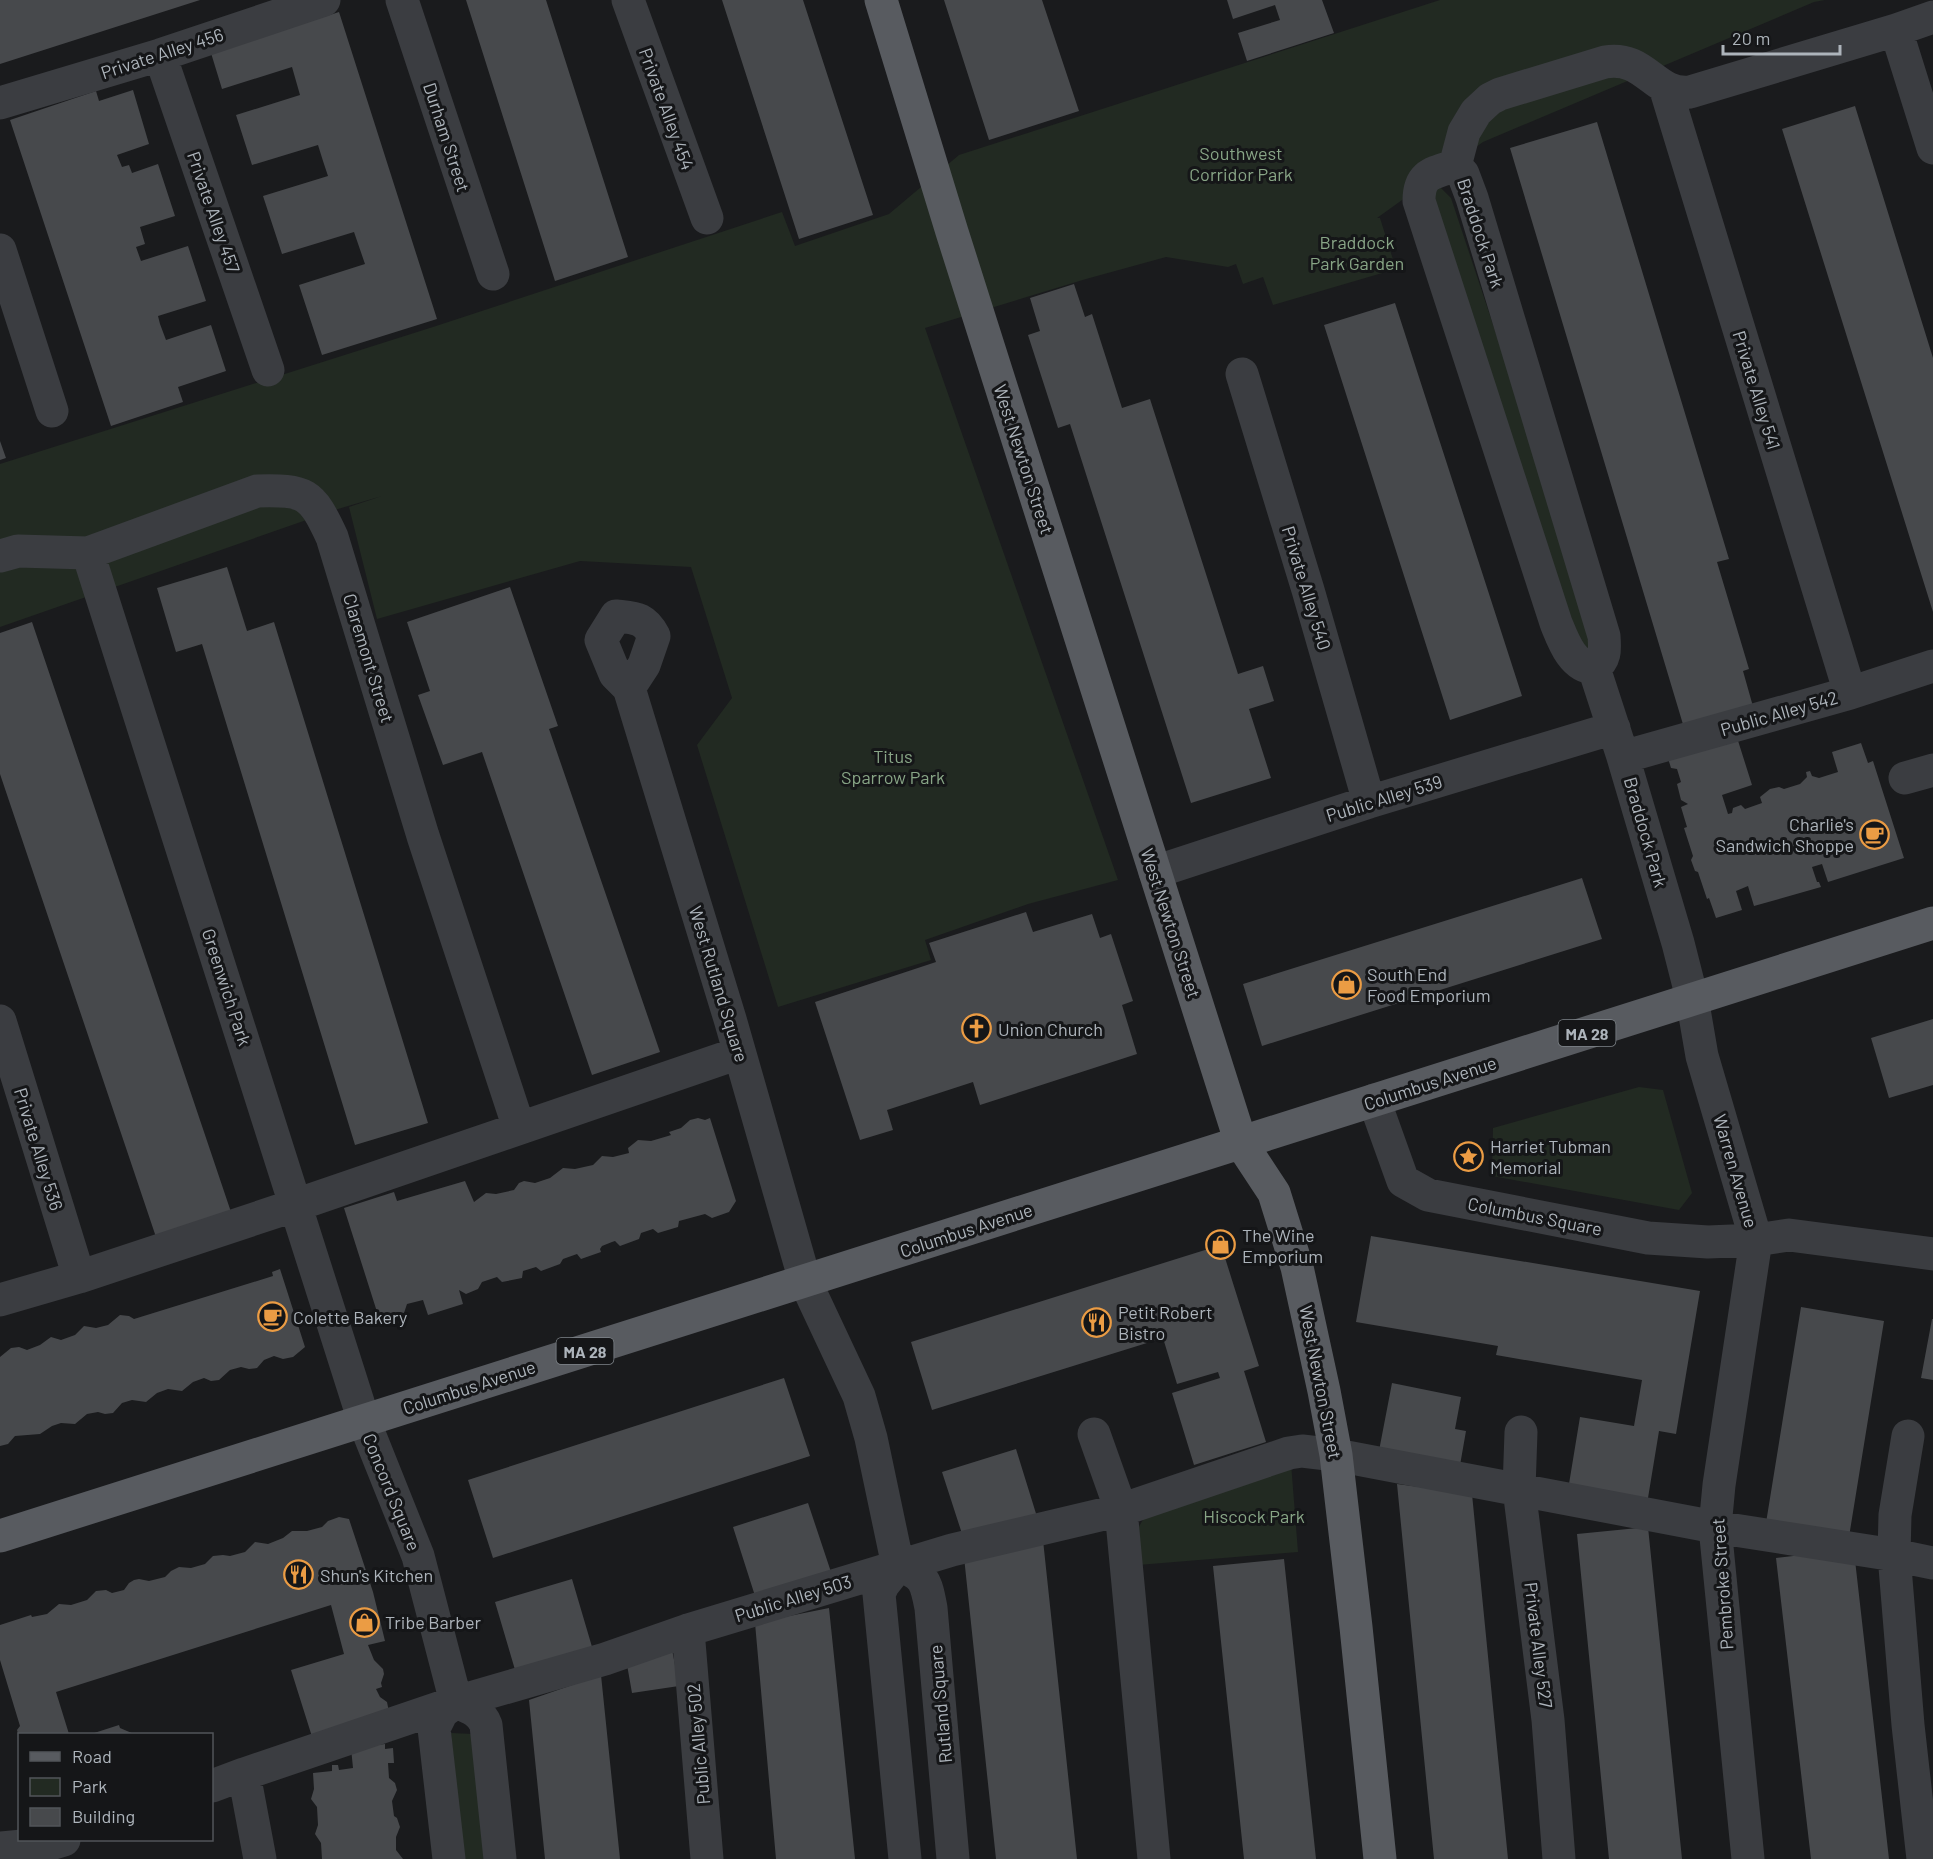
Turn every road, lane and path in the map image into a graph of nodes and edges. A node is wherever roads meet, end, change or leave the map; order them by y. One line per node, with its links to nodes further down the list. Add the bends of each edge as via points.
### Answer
1 (324, 0): 7 (street, Private Alley 456)
2 (402, 0): 14 (street, Durham Street)
3 (628, 0): 12 (street, Private Alley 454)
4 (881, 0): 26 (main road, West Newton Street)
5 (1933, 17): 6 (street)
6 (1896, 30): 8 (street, via 1699,90 1679,93); 10 (street)
7 (160, 55): 9 (street, Private Alley 456); 15 (street, Private Alley 457)
8 (1665, 87): 11 (street, via 1632,64 1617,60 1500,94 1482,105 1473,117 1464,132); 23 (street, Private Alley 541)
9 (0, 103)
10 (1933, 148)
11 (1455, 166): 21 (street, Braddock Park, via 1463,174 1473,198 1598,614 1605,650); 21 (street, Braddock Park, via 1422,181 1419,201 1556,622 1577,662)
12 (707, 218)
13 (0, 250): 17 (street)
14 (493, 274)
15 (268, 370)
16 (1242, 374): 25 (street, Private Alley 540)
17 (52, 411)
18 (88, 553): 19 (street, Claremont Street, via 18,551); 32 (street, Claremont Street, via 257,492 301,494 320,510 332,537 423,836); 34 (street, Greenwich Park)
19 (0, 556)
20 (1933, 666): 23 (street, Public Alley 542)
21 (1594, 668): 24 (street, Braddock Park)
22 (629, 688): 30 (street, West Rutland Square)
23 (1850, 693): 24 (street, Public Alley 542)
24 (1619, 743): 25 (street, Public Alley 539); 28 (street, Braddock Park)
25 (1370, 802): 26 (street, Public Alley 539)
26 (1155, 872): 33 (main road, West Newton Street)
27 (1933, 923): 28 (main road, Columbus Avenue / MA 28)
28 (1692, 998): 31 (main road, Columbus Avenue / MA 28); 35 (street, Warren Avenue, via 1702,1056)
29 (0, 1020): 37 (street, Private Alley 536)
30 (740, 1053): 32 (street); 38 (street, West Rutland Square)
31 (1374, 1100): 33 (main road, Columbus Avenue / MA 28); 35 (street, Columbus Square, via 1403,1181 1428,1195 1648,1238)
32 (519, 1128): 34 (street)
33 (1241, 1143): 38 (main road, Columbus Avenue / MA 28); 44 (main road, West Newton Street, via 1274,1192 1297,1267)
34 (296, 1206): 37 (street); 40 (street, Greenwich Park)
35 (1756, 1240): 36 (street, Warren Avenue, via 1797,1235); 47 (street, Pembroke Street)
36 (1933, 1254)
37 (79, 1277): 39 (street)
38 (805, 1281): 40 (main road, Columbus Avenue / MA 28); 51 (street, via 859,1396)
39 (0, 1300)
40 (364, 1420): 48 (main road, Columbus Avenue / MA 28); 53 (street, Concord Square, via 418,1556)
41 (1521, 1432): 45 (street, Private Alley 527)
42 (1094, 1434): 46 (street)
43 (1908, 1436): 49 (street, via 1895,1515)
44 (1336, 1455): 45 (street, Public Alley 503); 46 (street, Public Alley 503, via 1289,1453); 67 (main road, West Newton Street)
45 (1520, 1489): 47 (street, Public Alley 503); 68 (street, Private Alley 527, via 1548,1720)
46 (1121, 1510): 51 (street, Public Alley 503); 66 (street)
47 (1715, 1527): 49 (street, Public Alley 503); 69 (street, Pembroke Street)
48 (0, 1536)
49 (1894, 1555): 50 (street, Public Alley 503); 70 (street)
50 (1933, 1563)
51 (898, 1566): 52 (street, Public Alley 503); 64 (street, via 879,1594); 65 (street, Rutland Square, via 921,1576 931,1608)
52 (688, 1630): 53 (street, Public Alley 503, via 605,1659); 63 (street, Public Alley 502)
53 (456, 1702): 54 (street, Public Alley 503); 61 (street, via 442,1712 434,1728); 62 (street, via 474,1710 486,1725)
54 (244, 1774): 55 (street, Public Alley 503); 60 (street)
55 (213, 1786)
56 (59, 1841): 57 (street)
57 (0, 1848)
58 (0, 1854): 59 (street)
59 (1, 1859)
60 (260, 1859)
61 (449, 1859)
62 (500, 1859)
63 (707, 1859)
64 (905, 1859)
65 (953, 1859)
66 (1154, 1859)
67 (1380, 1859)
68 (1559, 1859)
69 (1748, 1859)
70 (1923, 1859)

